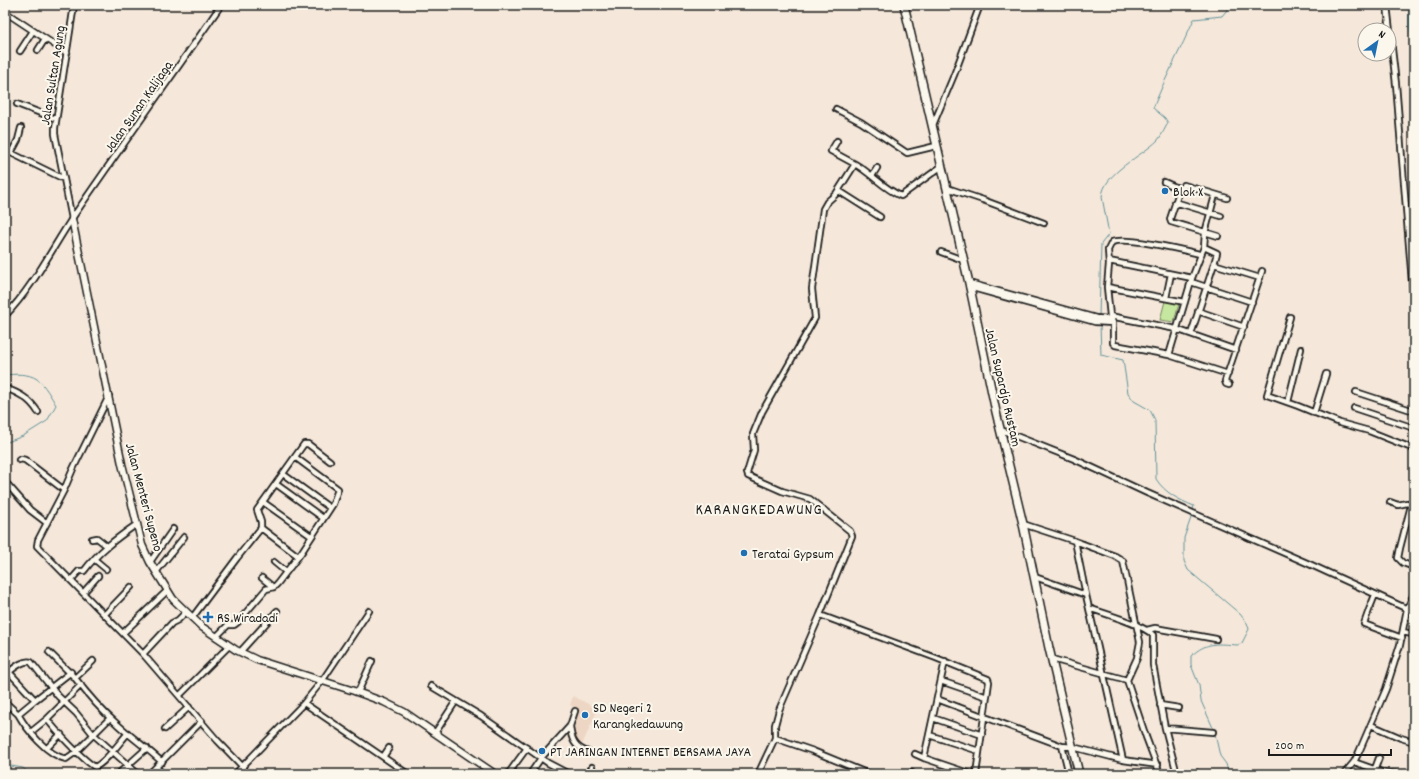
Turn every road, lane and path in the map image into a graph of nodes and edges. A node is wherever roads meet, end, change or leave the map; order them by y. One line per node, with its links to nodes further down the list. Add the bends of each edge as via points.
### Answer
1 (74, 5): 11 (street, Jalan Sultan Agung)
2 (221, 5): 36 (street, Jalan Sunan Kalijaga)
3 (904, 5): 15 (highway, Jalan Supardjo Rustam)
4 (980, 5): 15 (street)
5 (1387, 5): 46 (street)
6 (5, 12): 7 (street)
7 (32, 31): 8 (street); 10 (street)
8 (45, 39): 9 (street); 11 (street)
9 (38, 50)
10 (20, 51)
11 (67, 53): 14 (street, Jalan Sultan Agung)
12 (17, 104): 14 (street)
13 (836, 109): 18 (street, via 908,154)
14 (56, 119): 25 (street, Jalan Sultan Agung, via 55,134)
15 (932, 127): 18 (highway, Jalan Supardjo Rustam)
16 (21, 128): 20 (street)
17 (837, 141): 21 (street, via 831,151)
18 (936, 146): 22 (highway, Jalan Supardjo Rustam)
19 (5, 150): 20 (street)
20 (11, 153): 25 (street)
21 (855, 164): 24 (street); 29 (street)
22 (942, 166): 24 (street, via 903,196 899,196); 27 (highway, Jalan Supardjo Rustam)
23 (877, 168): 24 (street)
24 (872, 176)
25 (64, 179): 36 (street, Jalan Sultan Agung)
26 (1164, 182): 28 (street)
27 (947, 188): 37 (street); 43 (highway, Jalan Supardjo Rustam)
28 (1180, 189): 30 (street, via 1185,185); 32 (street)
29 (839, 191): 35 (street); 131 (street, via 823,209 812,289 815,318 760,418 753,434 754,450 747,473 773,487 810,499 852,532)
30 (1215, 195): 31 (street); 33 (street)
31 (1227, 198)
32 (1175, 202): 33 (street); 38 (street, via 1170,221)
33 (1210, 213): 34 (street); 38 (street)
34 (1221, 216)
35 (880, 217)
36 (72, 219): 59 (street, Jalan Sunan Kalijaga, via 31,285); 73 (main road, Jalan Menteri Supeno)
37 (1044, 223)
38 (1205, 233): 39 (street); 40 (street)
39 (1218, 236)
40 (1204, 247): 42 (street); 45 (street, via 1217,253)
41 (941, 252): 43 (street)
42 (1200, 254): 44 (street, via 1119,240 1110,245); 50 (street)
43 (963, 260): 51 (highway, Jalan Supardjo Rustam)
44 (1109, 261): 48 (street); 53 (street)
45 (1214, 264): 49 (street); 52 (street)
46 (1412, 265): 57 (street)
47 (1262, 270): 49 (street)
48 (1171, 274): 50 (street); 54 (street)
49 (1260, 278): 56 (street)
50 (1191, 280): 52 (street); 55 (street)
51 (969, 285): 61 (street, via 1096,320); 80 (highway, Jalan Supardjo Rustam)
52 (1206, 286): 56 (street); 58 (street)
53 (1107, 287): 54 (street); 61 (street)
54 (1166, 298): 55 (street)
55 (1185, 302): 63 (street)
56 (1252, 302): 62 (street)
57 (1414, 307)
58 (1198, 311): 62 (street); 64 (street)
59 (6, 313)
60 (1290, 317): 74 (street, via 1267,395)
61 (1111, 319): 63 (street); 67 (street, via 1115,345)
62 (1244, 327): 66 (street)
63 (1176, 329): 64 (street); 67 (street)
64 (1191, 334): 66 (street)
65 (1301, 349): 74 (street)
66 (1236, 350): 68 (street)
67 (1169, 355): 68 (street)
68 (1228, 374): 70 (street, via 1225,382)
69 (1326, 374): 78 (street)
70 (1228, 384)
71 (5, 388): 77 (street, via 25,397)
72 (1356, 392): 76 (street)
73 (109, 396): 88 (street); 96 (main road, Jalan Menteri Supeno)
74 (1288, 402): 78 (street)
75 (1354, 408): 79 (street)
76 (1414, 411)
77 (38, 412)
78 (1314, 413): 81 (street)
79 (1414, 428)
80 (1001, 430): 97 (highway, Jalan Supardjo Rustam); 123 (street, via 1074,458)
81 (1414, 449)
82 (295, 457): 84 (street, via 306,443); 85 (street); 93 (street, via 338,489)
83 (19, 460): 88 (street, via 25,460)
84 (330, 461)
85 (283, 474): 86 (street); 93 (street)
86 (276, 484): 90 (street); 94 (street)
87 (8, 485): 95 (street, via 30,510)
88 (64, 490): 95 (street)
89 (1414, 494): 92 (street)
90 (264, 502): 98 (street, via 258,510); 100 (street)
91 (1390, 502): 92 (street, via 1398,505)
92 (1413, 503): 109 (street, via 1398,558)
93 (330, 508): 94 (street)
94 (323, 518): 100 (street)
95 (47, 523): 116 (street, via 37,546)
96 (137, 524): 104 (street); 107 (main road, Jalan Menteri Supeno, via 142,545)
97 (1023, 524): 103 (street); 114 (highway, Jalan Supardjo Rustam)
98 (261, 528): 105 (street); 132 (street)
99 (173, 529): 107 (street)
100 (311, 536): 105 (street)
101 (184, 537): 111 (street)
102 (92, 539): 104 (street, via 97,538)
103 (1075, 541): 122 (street); 133 (street, via 1123,561)
104 (107, 546): 106 (street)
105 (298, 556): 112 (street)
106 (94, 559): 110 (street); 116 (street, via 84,571 78,572)
107 (150, 562): 111 (main road, Jalan Menteri Supeno)
108 (274, 562): 112 (street)
109 (1414, 567)
110 (106, 569)
111 (156, 572): 119 (main road, Jalan Menteri Supeno)
112 (286, 572): 118 (street)
113 (98, 576): 120 (street)
114 (1034, 577): 122 (street); 145 (highway, Jalan Supardjo Rustam)
115 (262, 578): 118 (street)
116 (71, 580): 120 (street)
117 (131, 586): 130 (street)
118 (273, 587): 138 (street, via 266,589 238,622 228,625)
119 (167, 591): 128 (main road, Jalan Menteri Supeno); 136 (street)
120 (83, 593): 130 (street)
121 (1414, 594): 125 (street)
122 (1086, 595): 124 (street)
123 (1375, 595): 125 (street); 139 (street, via 1365,625)
124 (1089, 608): 133 (street); 151 (street)
125 (1408, 609): 129 (street); 135 (street)
126 (277, 611): 143 (street)
127 (369, 611): 154 (street)
128 (186, 612): 132 (main road, Jalan Menteri Supeno); 144 (street)
129 (1414, 612)
130 (105, 614): 136 (street)
131 (820, 615): 148 (street); 190 (street, via 779,710)
132 (192, 618): 138 (main road, Jalan Menteri Supeno)
133 (1137, 626): 134 (street); 153 (street, via 1139,649)
134 (1148, 630): 140 (street, via 1155,628); 168 (street, via 1153,635 1153,665)
135 (1403, 632): 137 (street); 139 (street)
136 (122, 633): 144 (street)
137 (1412, 634)
138 (216, 637): 141 (main road, Jalan Menteri Supeno)
139 (1402, 638): 178 (street)
140 (1216, 639)
141 (229, 646): 143 (main road, Jalan Menteri Supeno); 160 (street)
142 (49, 652): 149 (street)
143 (240, 652): 154 (main road, Jalan Menteri Supeno)
144 (143, 654): 160 (street)
145 (1052, 659): 151 (street); 193 (highway, Jalan Supardjo Rustam)
146 (93, 661): 152 (street)
147 (372, 661): 159 (street)
148 (945, 662): 155 (street); 161 (street, via 988,679)
149 (71, 672): 152 (street); 158 (street)
150 (7, 673): 158 (street, via 29,661); 163 (street)
151 (1104, 673): 153 (street); 207 (street)
152 (76, 678): 156 (street)
153 (1127, 680): 211 (street)
154 (322, 681): 159 (main road, Jalan Menteri Supeno); 167 (street)
155 (941, 681): 161 (street); 162 (street)
156 (81, 685): 166 (street); 174 (street)
157 (432, 686): 164 (street)
158 (52, 688): 163 (street); 166 (street)
159 (358, 692): 184 (main road, Jalan Menteri Supeno, via 404,712)
160 (180, 695): 169 (street)
161 (987, 697): 173 (street)
162 (937, 699): 173 (street); 175 (street)
163 (35, 700): 172 (street)
164 (456, 701): 184 (street); 197 (street)
165 (5, 702): 172 (street)
166 (64, 702): 176 (street); 186 (street)
167 (304, 703): 203 (street); 213 (street)
168 (1160, 705): 170 (street); 180 (street)
169 (190, 706): 177 (street); 181 (street)
170 (1179, 708)
171 (575, 712): 179 (street)
172 (18, 714): 182 (street)
173 (984, 716): 189 (street); 192 (street)
174 (110, 718): 186 (street); 187 (street)
175 (933, 718): 188 (street); 189 (street)
176 (47, 719): 182 (street); 185 (street)
177 (202, 721): 208 (street); 213 (street)
178 (1371, 725): 191 (street); 209 (street)
179 (570, 726): 201 (street, via 574,744); 204 (street)
180 (1165, 728): 183 (street); 235 (street)
181 (165, 729)
182 (31, 732): 194 (street)
183 (1213, 732)
184 (434, 733): 223 (main road, Jalan Menteri Supeno)
185 (61, 734): 194 (street); 198 (street)
186 (93, 734): 198 (street); 199 (street)
187 (128, 734): 195 (street); 199 (street)
188 (929, 735): 200 (street); 205 (street)
189 (982, 735): 200 (street)
190 (775, 738): 228 (street); 229 (street)
191 (1414, 742)
192 (1062, 746): 193 (street); 232 (street)
193 (1073, 747): 207 (street); 233 (highway, Jalan Supardjo Rustam)
194 (47, 748): 198 (street, via 66,759)
195 (147, 748): 208 (street); 210 (street)
196 (389, 748): 203 (street)
197 (527, 748): 204 (street); 224 (street)
198 (77, 750): 199 (street, via 95,767)
199 (112, 751): 210 (street)
200 (979, 751): 231 (street)
201 (588, 752)
202 (915, 754): 205 (street)
203 (383, 757): 222 (street)
204 (542, 758): 225 (street); 226 (street)
205 (924, 758): 230 (street)
206 (1379, 758): 215 (street)
207 (1123, 760): 211 (street)
208 (162, 762): 212 (street)
209 (1354, 762): 215 (street); 236 (street)
210 (128, 765): 217 (street); 218 (street)
211 (1158, 765): 216 (street)
212 (156, 767): 219 (street); 220 (street)
213 (243, 767): 221 (street)
214 (592, 767): 227 (street)
215 (1374, 772): 237 (street)
216 (1160, 773): 234 (street)
217 (118, 774)
218 (138, 774)
219 (149, 774)
220 (163, 774)
221 (235, 774)
222 (408, 774)
223 (496, 774)
224 (508, 774)
225 (530, 774)
226 (569, 774)
227 (588, 774)
228 (758, 774)
229 (869, 774)
230 (971, 774)
231 (976, 774)
232 (1069, 774)
233 (1079, 774)
234 (1167, 774)
235 (1177, 774)
236 (1344, 774)
237 (1399, 774)

